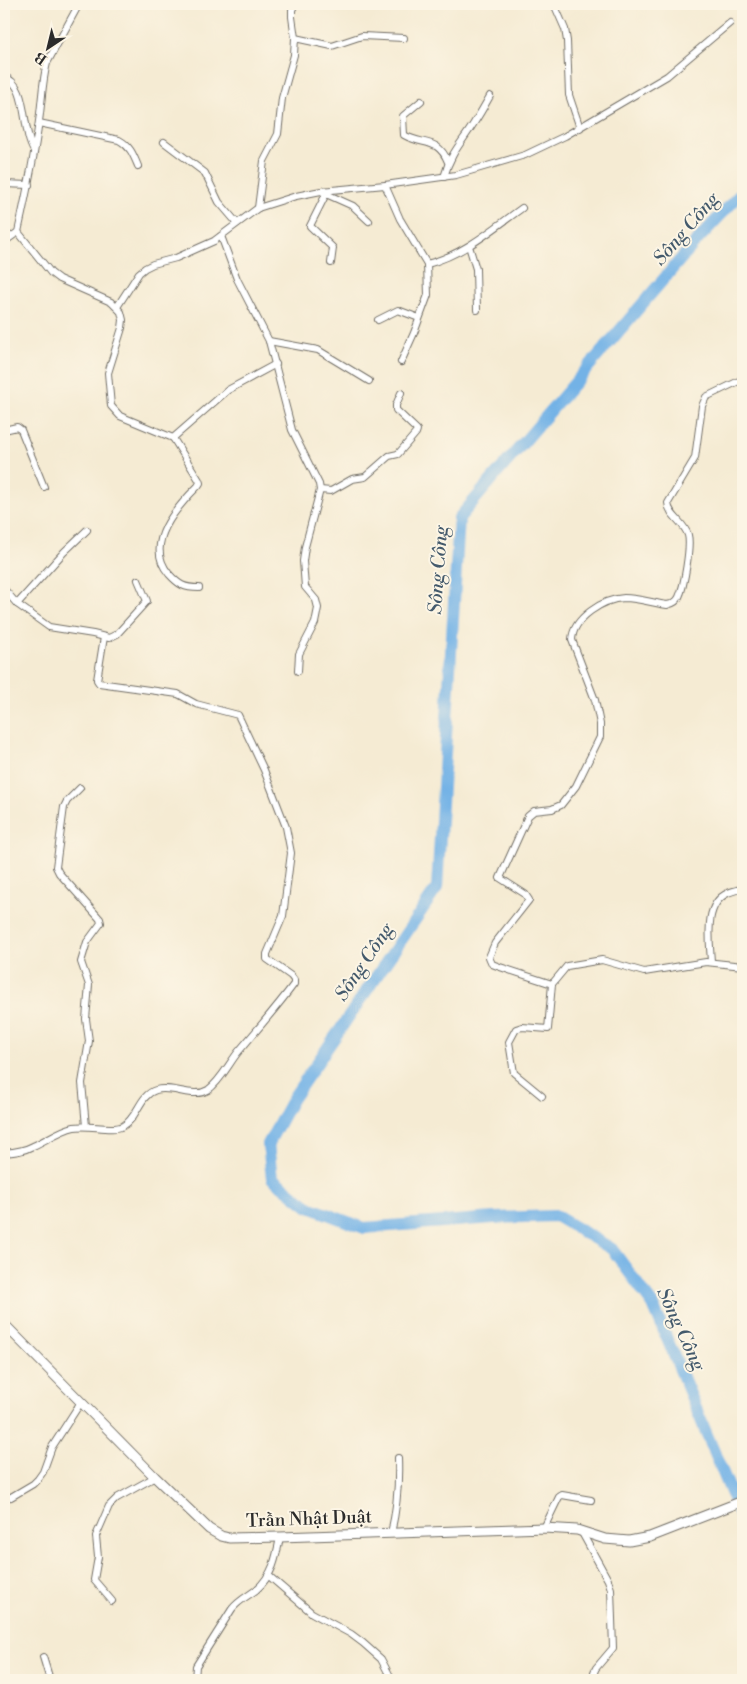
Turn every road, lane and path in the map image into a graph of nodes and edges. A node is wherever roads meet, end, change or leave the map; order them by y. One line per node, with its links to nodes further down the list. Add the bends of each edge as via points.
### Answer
1 (79, 4): 10 (street, via 46,63)
2 (295, 4): 5 (street, via 292,17)
3 (554, 4): 11 (street, via 565,29 569,95)
4 (730, 23): 11 (street, via 667,76)
5 (296, 38): 6 (street, via 332,46 362,36); 21 (street, via 282,98 278,134 264,161)
6 (404, 38)
7 (4, 77): 13 (street, via 12,80 19,91 28,141)
8 (490, 96): 14 (street)
9 (421, 101): 14 (street, via 403,116 404,134 435,145)
10 (39, 123): 13 (street); 15 (street, via 126,143)
11 (580, 128): 16 (street, via 525,155)
12 (164, 142): 24 (street, via 205,173 219,202)
13 (34, 151): 18 (street)
14 (448, 162): 16 (street)
15 (138, 166)
16 (444, 177): 19 (street)
17 (4, 184): 18 (street)
18 (29, 185): 25 (street)
19 (385, 185): 20 (street); 30 (street, via 400,219)
20 (323, 192): 21 (street, via 296,196); 23 (street, via 353,206); 29 (street, via 310,226 333,248)
21 (258, 208): 24 (street)
22 (522, 208): 28 (street)
23 (369, 221)
24 (237, 223): 26 (street)
25 (18, 232): 27 (street); 31 (street, via 51,273)
26 (221, 236): 31 (street, via 176,258 145,268); 35 (street, via 237,279)
27 (4, 242)
28 (469, 246): 30 (street); 32 (street, via 476,269)
29 (331, 263)
30 (427, 264): 33 (street, via 429,287)
31 (117, 307): 42 (street, via 123,320 108,373 111,406 120,416)
32 (478, 310)
33 (419, 318): 34 (street, via 398,310); 36 (street)
34 (378, 320)
35 (269, 341): 37 (street); 39 (street, via 318,350)
36 (401, 362)
37 (276, 364): 42 (street, via 228,390); 44 (street, via 292,430)
38 (743, 379): 56 (street, via 706,397 694,463 668,503 670,511 684,526 689,541 680,596 673,604 667,605 624,598 599,606 580,620 572,633 595,700 600,737 576,786 561,805 534,811 528,816 500,878 526,894 529,900 495,943 489,957 492,964)
39 (369, 381)
40 (401, 393): 44 (street, via 396,410 417,430 416,433 398,454 389,456 365,477 352,479 331,491)
41 (4, 430): 43 (street, via 17,427 21,430)
42 (173, 438): 47 (street, via 200,483 170,519 159,552 172,578 187,588)
43 (44, 487)
44 (320, 490): 51 (street, via 303,561 305,587 316,600 318,608 315,623 299,654)
45 (87, 530): 49 (street)
46 (138, 580): 50 (street, via 146,597 145,604 117,634)
47 (199, 588)
48 (4, 589): 49 (street)
49 (17, 604): 50 (street, via 49,628)
50 (104, 637): 58 (street, via 99,683 178,694 196,704 238,715 286,827 291,853 283,916 267,959 291,976 294,984 208,1089 197,1093 167,1088 152,1091 123,1126)
51 (298, 671)
52 (80, 788): 58 (street, via 67,800 64,808 56,867 101,923 87,942 81,962 89,985 86,1019 89,1041 82,1083)
53 (743, 888): 54 (street, via 727,893 710,916)
54 (712, 962): 55 (street); 56 (street, via 644,972 595,960 567,966)
55 (743, 966)
56 (552, 984): 57 (street, via 548,1029 522,1027 516,1029 509,1042 514,1073)
57 (542, 1096)
58 (86, 1126): 59 (street, via 65,1130 24,1150)
59 (4, 1153)
60 (4, 1324): 61 (main road, Trần Nhật Duật)
61 (82, 1402): 63 (main road, Trần Nhật Duật); 64 (street, via 52,1447 38,1479)
62 (398, 1458): 69 (street, via 397,1507)
63 (155, 1478): 70 (main road, Trần Nhật Duật, via 220,1536); 72 (street, via 112,1502 97,1531 98,1557 94,1580)
64 (11, 1497)
65 (591, 1500): 67 (street, via 562,1495)
66 (743, 1501): 68 (main road, Trần Nhật Duật, via 650,1537 629,1541 605,1539)
67 (544, 1528): 68 (main road, Trần Nhật Duật); 69 (main road, Trần Nhật Duật)
68 (581, 1531): 77 (street, via 611,1589 613,1648 596,1668)
69 (390, 1533): 70 (main road, Trần Nhật Duật)
70 (280, 1538): 71 (street)
71 (269, 1576): 75 (street, via 232,1609 196,1666); 76 (street, via 312,1613 363,1643 381,1659)
72 (112, 1601)
73 (42, 1657): 74 (street)
74 (50, 1680)
75 (195, 1680)
76 (392, 1680)
77 (595, 1680)

